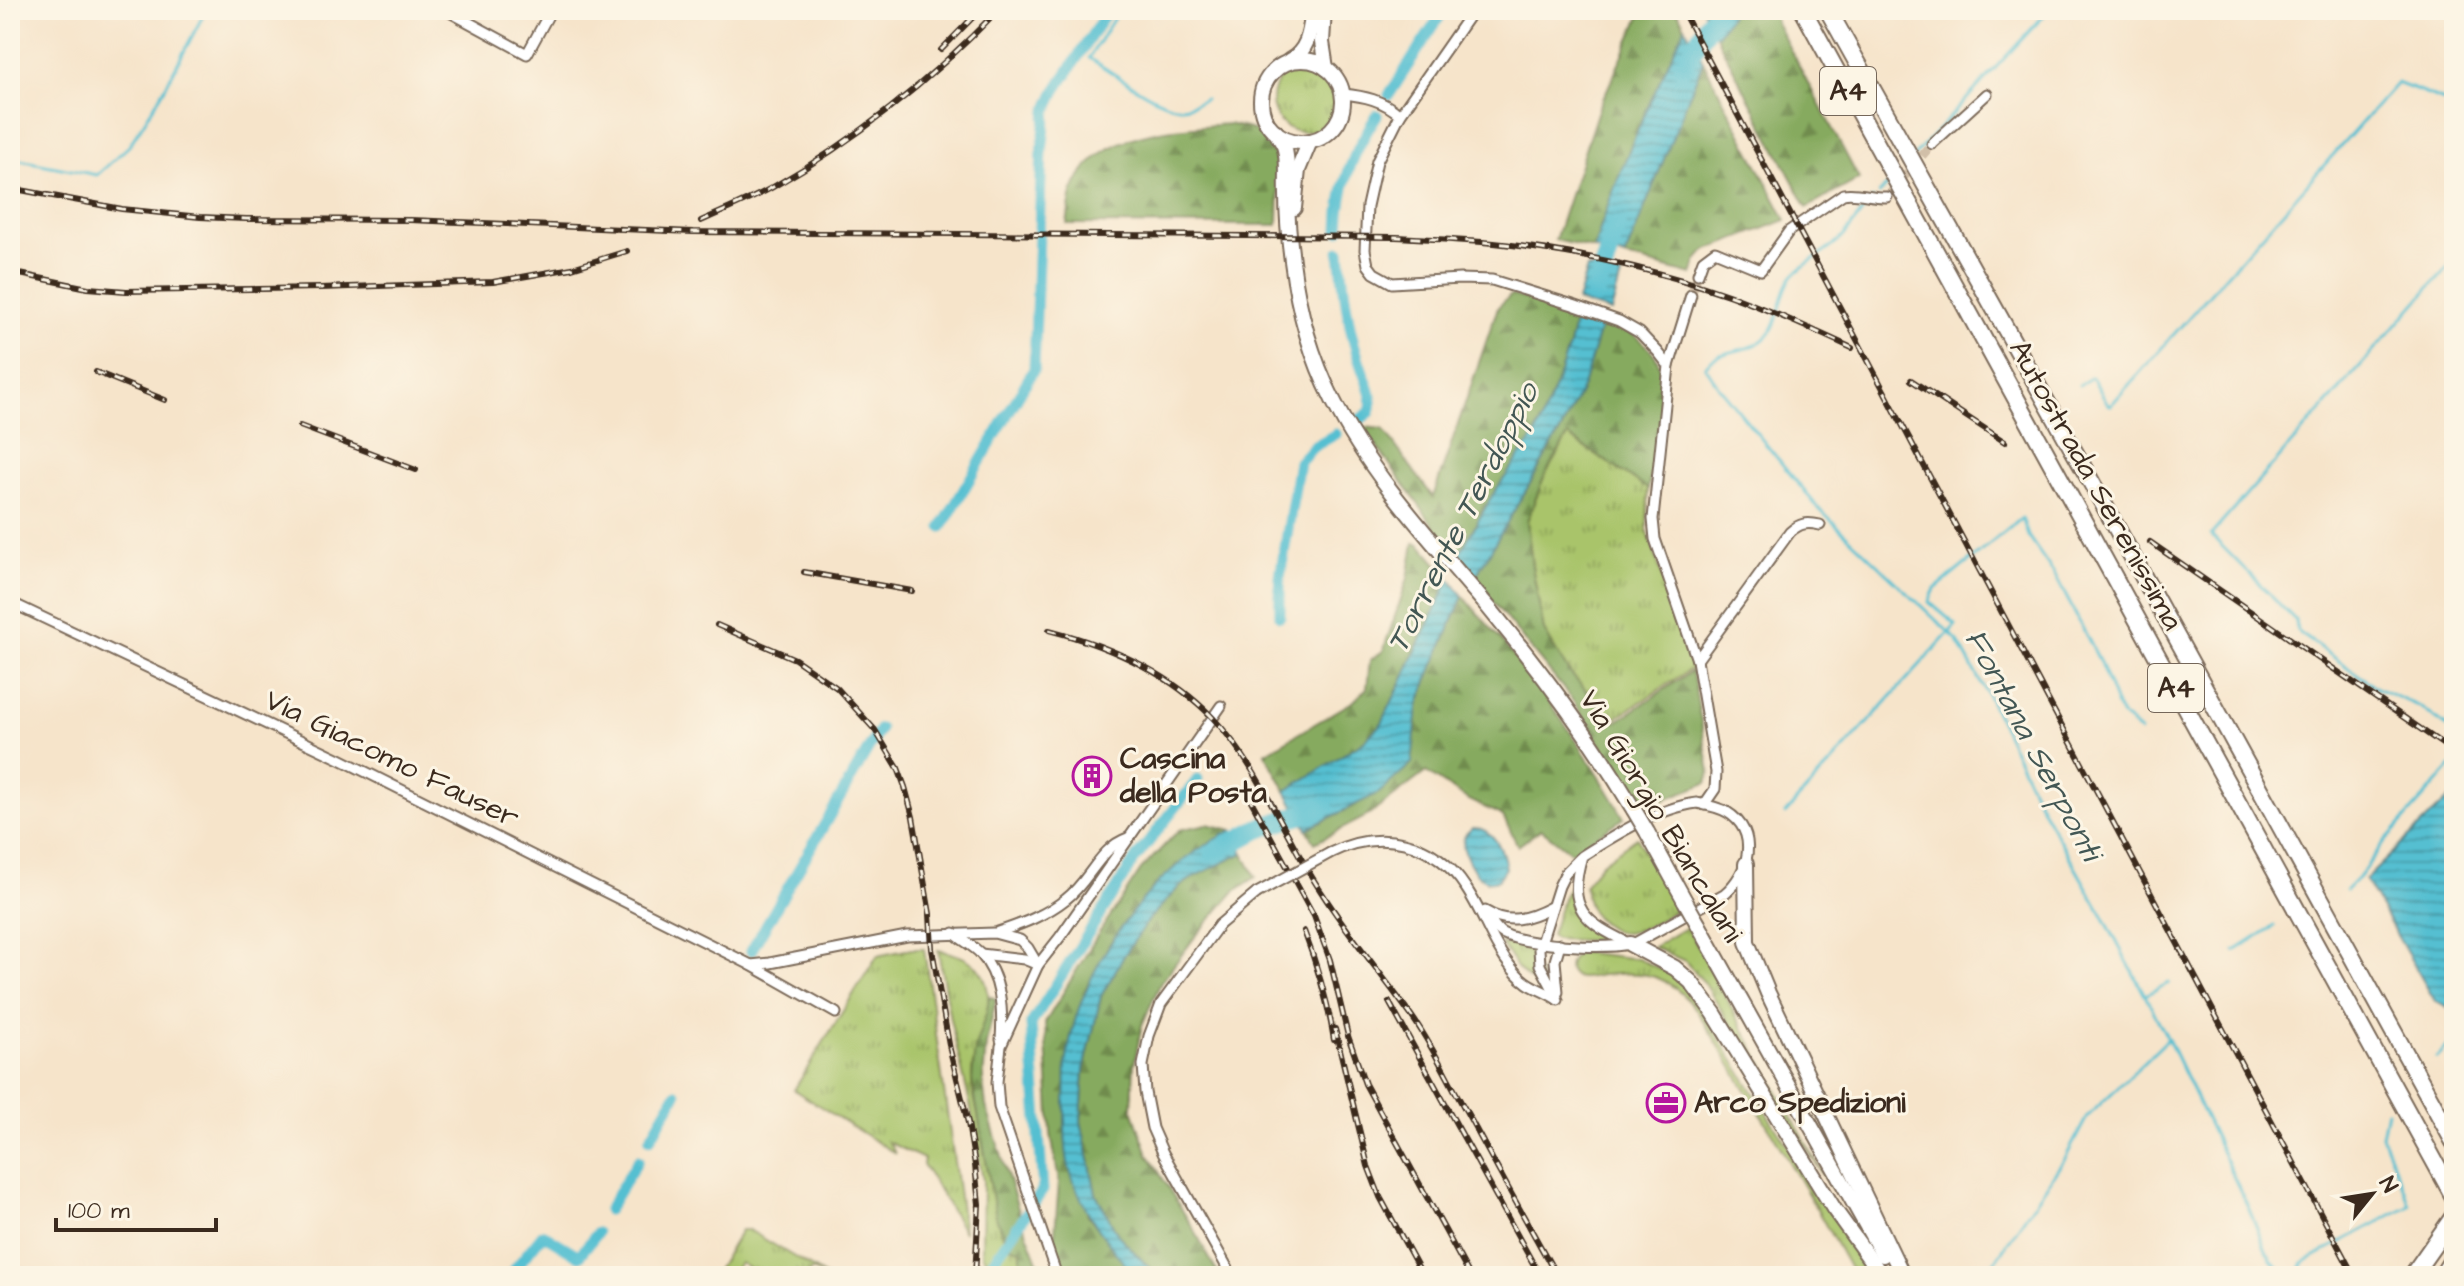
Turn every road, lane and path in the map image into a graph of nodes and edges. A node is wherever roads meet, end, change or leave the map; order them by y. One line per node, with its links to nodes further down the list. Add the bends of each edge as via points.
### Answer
1 (446, 10): 2 (street, via 527,54)
2 (551, 10)
3 (1313, 10): 8 (main road, via 1305,46)
4 (1324, 10): 9 (main road)
5 (1473, 10): 12 (street)
6 (1803, 10): 43 (highway, Autostrada Serenissima / A4)
7 (1828, 10): 42 (highway, Autostrada Serenissima / A4)
8 (1287, 62): 9 (main road, via 1314,61); 13 (main road, via 1267,80 1262,93 1266,120)
9 (1326, 68): 10 (main road)
10 (1343, 94): 12 (street, via 1375,100); 14 (main road, via 1332,129)
11 (1987, 94): 15 (street)
12 (1400, 115): 20 (street, via 1377,161 1367,206 1365,250 1374,273 1392,283 1492,280 1573,305 1640,333)
13 (1275, 131): 14 (main road); 17 (main road, via 1286,156)
14 (1310, 141): 17 (main road, via 1298,170)
15 (1932, 144)
16 (1879, 197): 18 (street, via 1843,194 1789,231 1761,270 1715,251 1703,260)
17 (1290, 228): 49 (main road, Via Giorgio Biancalani, bridge, via 1299,302 1313,352 1356,441 1540,670 1600,754)
18 (1698, 274)
19 (1691, 295): 20 (street)
20 (1669, 366): 23 (street, via 1653,519 1655,539)
21 (1820, 525): 23 (street, via 1809,522 1790,532)
22 (10, 602): 37 (street, Via Giacomo Fauser, via 340,759)
23 (1697, 660): 25 (street, via 1716,772 1715,789)
24 (1221, 706): 26 (street)
25 (1704, 805): 27 (street, via 1671,808); 28 (street, via 1729,813 1740,825 1747,840)
26 (1128, 838): 32 (street, via 1113,843 1067,899 1025,923); 38 (street)
27 (1582, 856): 29 (street, via 1566,872); 35 (street, via 1576,876 1583,912 1592,924)
28 (1746, 864): 35 (street, via 1724,894); 50 (main road, via 1747,942)
29 (1551, 907): 30 (street, via 1522,920); 33 (street)
30 (1478, 908): 33 (street, via 1500,932); 39 (street, via 1505,959 1526,983); 47 (street, bridge, via 1465,885 1424,850 1408,843 1355,842 1257,893 1219,925 1161,1004 1143,1065 1152,1128)
31 (954, 933): 32 (street); 36 (street); 37 (street, via 907,936)
32 (994, 933): 38 (street, via 1020,940)
33 (1541, 942): 34 (street); 39 (street, via 1540,965)
34 (1560, 944): 35 (street); 39 (street, via 1555,961)
35 (1630, 944): 48 (main road, via 1691,982)
36 (981, 954): 38 (street); 41 (street, via 997,982 1003,1010)
37 (751, 965): 40 (street, Via Giacomo Fauser)
38 (1038, 965): 41 (street)
39 (1558, 1000)
40 (836, 1013)
41 (1001, 1046): 46 (street, via 999,1107)
42 (2454, 1142)
43 (2454, 1197)
44 (2454, 1216): 51 (highway)
45 (2454, 1257): 52 (highway)
46 (1057, 1276)
47 (1232, 1276)
48 (1882, 1276)
49 (1895, 1276)
50 (1903, 1276)
51 (2412, 1276)
52 (2442, 1276)

